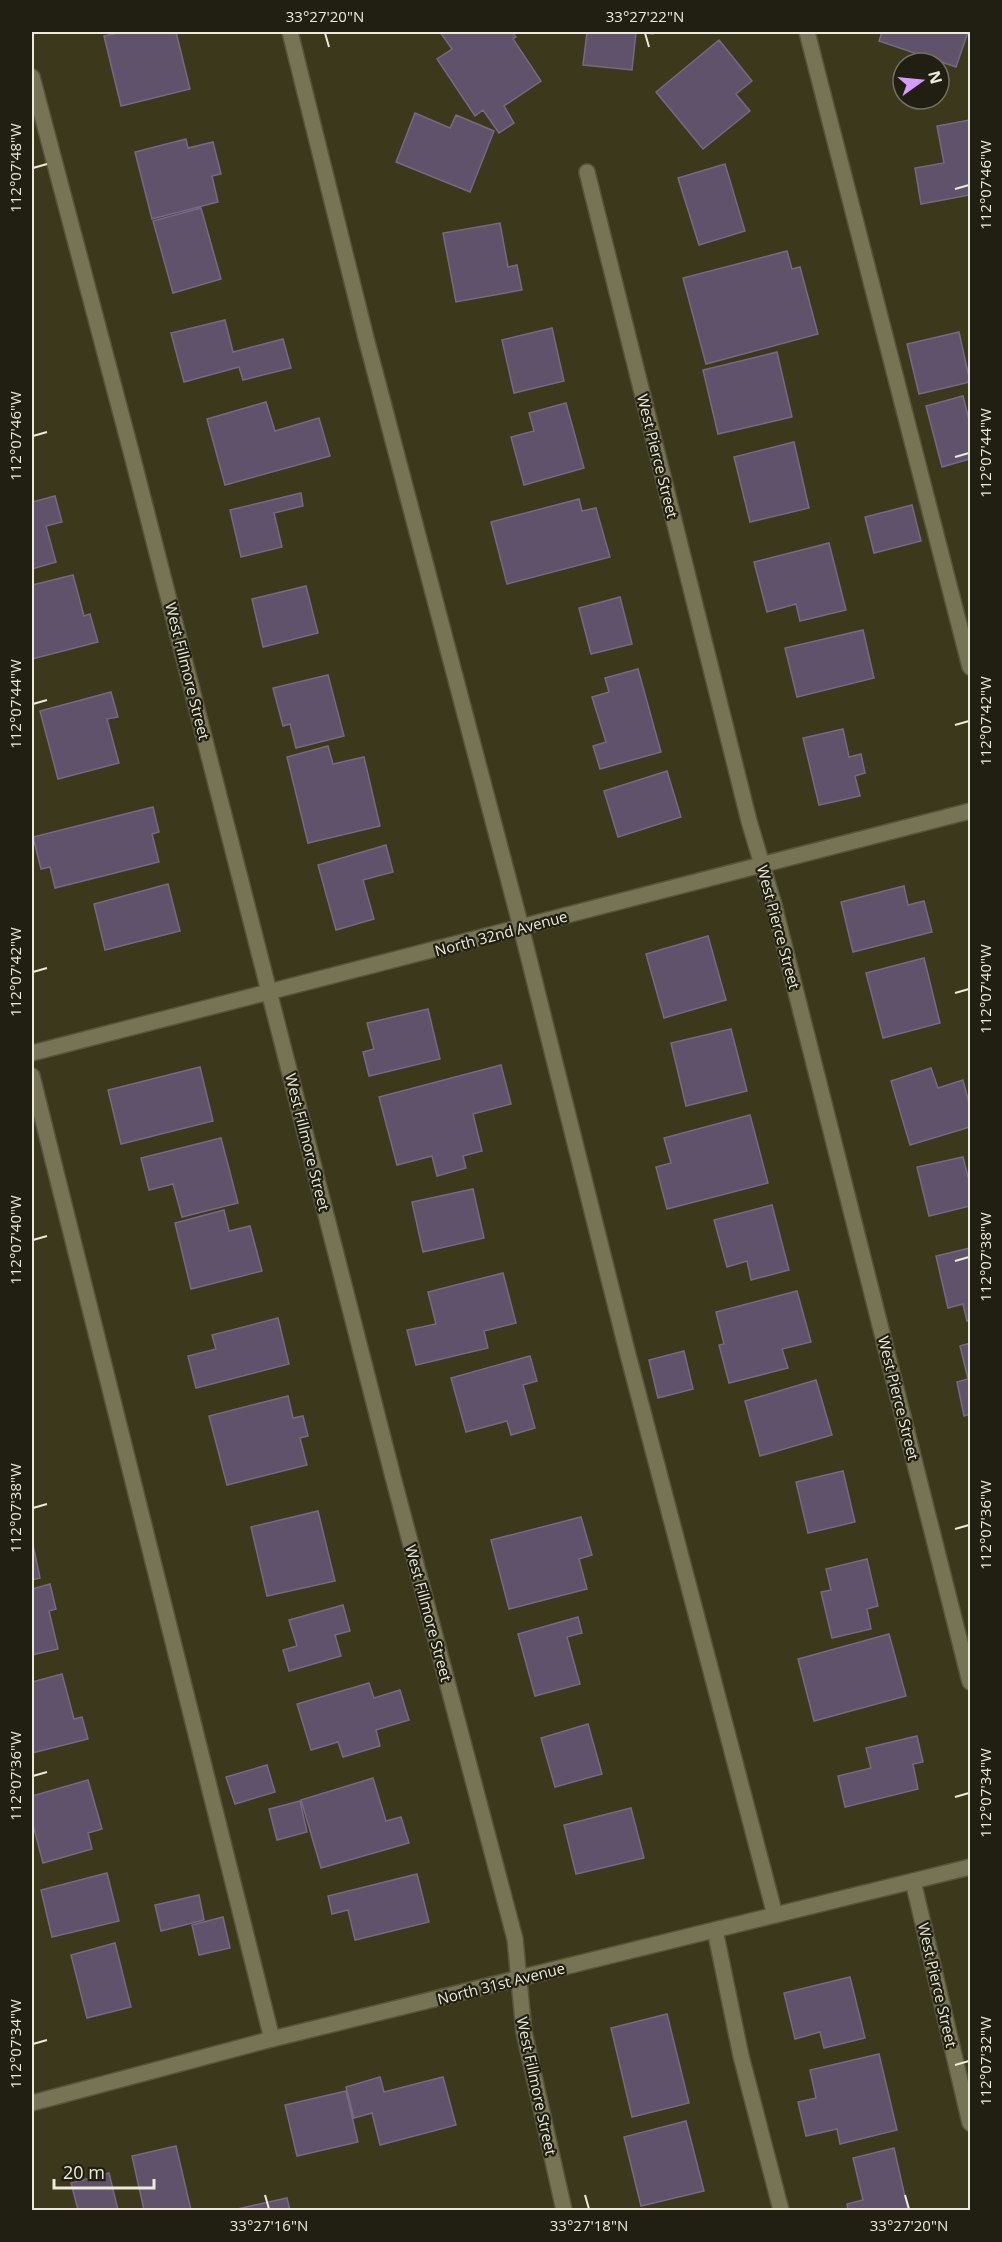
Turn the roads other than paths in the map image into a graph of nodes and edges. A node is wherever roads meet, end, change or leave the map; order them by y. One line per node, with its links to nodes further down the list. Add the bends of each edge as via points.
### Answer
1 (290, 32): 8 (street)
2 (807, 32): 5 (street)
3 (32, 78): 9 (street, West Fillmore Street)
4 (587, 172): 7 (street, West Pierce Street)
5 (970, 667)
6 (970, 811): 7 (street, North 32nd Avenue)
7 (762, 865): 8 (street, North 32nd Avenue); 12 (street, West Pierce Street)
8 (521, 927): 9 (street, North 32nd Avenue); 15 (street)
9 (270, 993): 10 (street, North 32nd Avenue); 17 (street, West Fillmore Street, via 515,1940)
10 (32, 1053)
11 (32, 1076): 18 (street)
12 (970, 1682)
13 (970, 1867): 14 (street, North 31st Avenue)
14 (913, 1881): 15 (street, North 31st Avenue); 20 (street, West Pierce Street)
15 (775, 1915): 16 (street, North 31st Avenue)
16 (715, 1930): 17 (street, North 31st Avenue); 22 (street, via 741,2056)
17 (518, 1978): 18 (street, North 31st Avenue); 21 (street, West Fillmore Street, via 524,2032)
18 (272, 2039): 19 (street, North 31st Avenue)
19 (32, 2103)
20 (970, 2123)
21 (564, 2211)
22 (781, 2211)

